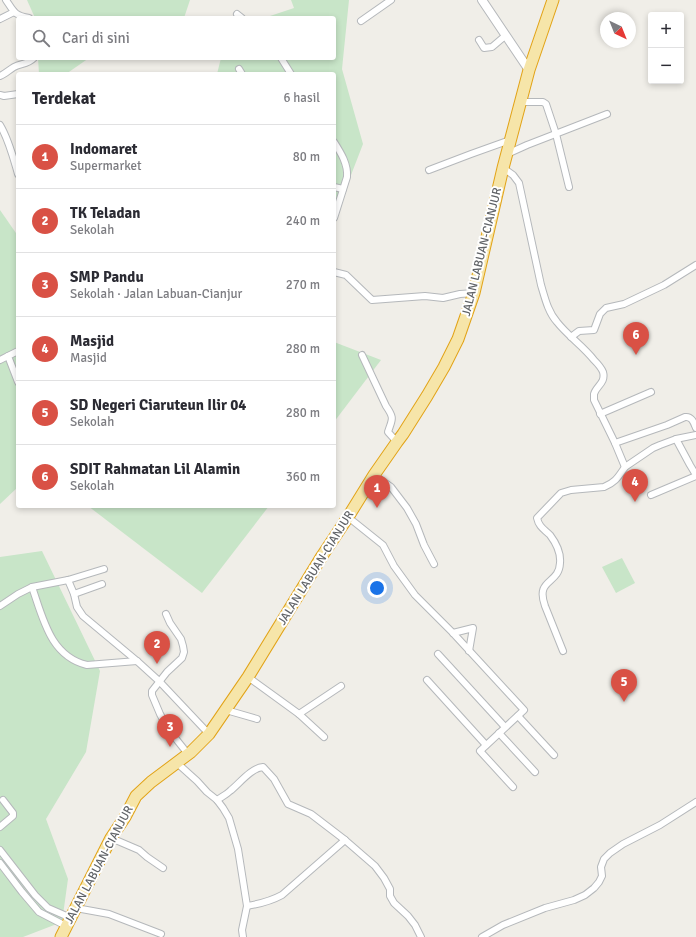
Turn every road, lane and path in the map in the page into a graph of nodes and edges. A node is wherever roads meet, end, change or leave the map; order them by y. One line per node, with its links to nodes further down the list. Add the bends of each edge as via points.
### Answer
1 (6, 0): 5 (street)
2 (392, 0): 8 (street)
3 (482, 0): 9 (street)
4 (549, 2): 13 (highway, JALAN LABUAN-CIANJUR)
5 (14, 12): 6 (street); 7 (street)
6 (20, 16)
7 (0, 19)
8 (361, 21)
9 (505, 36): 10 (street, via 492,46 484,48); 13 (street)
10 (479, 40)
11 (32, 60): 15 (street, via 15,66)
12 (282, 60): 14 (street)
13 (529, 70): 18 (highway, JALAN LABUAN-CIANJUR)
14 (290, 72)
15 (0, 76)
16 (16, 94): 17 (street)
17 (0, 95)
18 (520, 102): 21 (street, via 546,103); 23 (highway, JALAN LABUAN-CIANJUR)
19 (607, 114): 21 (street)
20 (0, 125): 22 (street)
21 (556, 134): 25 (street); 30 (street)
22 (3, 136): 27 (street)
23 (510, 140): 25 (highway, JALAN LABUAN-CIANJUR); 28 (street)
24 (336, 146): 31 (street, via 346,164 347,176)
25 (507, 154): 26 (highway, JALAN LABUAN-CIANJUR)
26 (503, 168): 35 (highway, JALAN LABUAN-CIANJUR); 36 (street, via 513,175 518,183 541,286 551,313)
27 (16, 169)
28 (429, 170)
29 (336, 187): 31 (street)
30 (569, 187)
31 (343, 189): 32 (street)
32 (336, 212)
33 (696, 265): 36 (street, via 664,285 624,304 606,308 600,314 594,330 579,331)
34 (336, 272): 35 (street, via 346,275 372,300 422,296 443,298)
35 (474, 293): 47 (highway, JALAN LABUAN-CIANJUR, via 458,339 444,367)
36 (571, 336): 43 (street, via 602,369 603,380 594,394)
37 (16, 352): 39 (street)
38 (362, 355): 47 (street, via 391,414 388,432)
39 (8, 356): 40 (street); 41 (street)
40 (0, 360)
41 (16, 377)
42 (651, 392): 43 (street)
43 (600, 414): 48 (street)
44 (696, 428): 48 (street, via 690,418 685,417)
45 (696, 435): 46 (street)
46 (676, 439): 49 (street, via 653,448); 51 (street)
47 (397, 442): 50 (highway, JALAN LABUAN-CIANJUR)
48 (615, 443): 49 (street)
49 (625, 467): 64 (street, via 619,477 604,487 571,490 561,494 537,518 538,524 556,544 560,557 560,569 555,578 544,587 543,600)
50 (374, 475): 53 (highway, JALAN LABUAN-CIANJUR); 54 (street, via 391,486 407,508)
51 (696, 475): 52 (street)
52 (651, 495)
53 (348, 517): 62 (street, via 383,545 394,566 415,595); 67 (highway, JALAN LABUAN-CIANJUR)
54 (434, 564)
55 (104, 569): 56 (street)
56 (68, 580): 58 (street); 59 (street)
57 (102, 584): 59 (street)
58 (32, 587): 60 (street); 66 (street, via 48,632 57,647 68,657 87,665)
59 (74, 594): 66 (street, via 77,607 83,616)
60 (0, 606)
61 (166, 614): 69 (street, via 181,639 184,652 182,658)
62 (453, 633): 63 (street); 63 (street, via 473,628)
63 (469, 651): 73 (street, via 524,710)
64 (563, 651)
65 (438, 654): 75 (street)
66 (137, 661): 69 (street)
67 (248, 678): 71 (highway, JALAN LABUAN-CIANJUR); 72 (street)
68 (427, 680): 79 (street)
69 (159, 681): 77 (street); 80 (street, via 152,695 168,729)
70 (341, 686): 72 (street)
71 (226, 710): 74 (street); 77 (highway, JALAN LABUAN-CIANJUR)
72 (298, 714): 78 (street)
73 (518, 716): 75 (street); 81 (street)
74 (257, 719)
75 (505, 728): 76 (street)
76 (499, 733): 79 (street); 83 (street)
77 (209, 734): 80 (highway, JALAN LABUAN-CIANJUR)
78 (324, 738)
79 (486, 745): 84 (street, via 480,751)
80 (188, 754): 82 (highway, JALAN LABUAN-CIANJUR)
81 (554, 755)
82 (177, 763): 86 (street); 89 (highway, JALAN LABUAN-CIANJUR, via 136,796)
83 (535, 772)
84 (513, 787)
85 (3, 800): 88 (street, via 13,816)
86 (217, 800): 90 (street, via 246,776 263,767 274,779 288,804 311,814); 94 (street, via 229,818 238,849)
87 (696, 802): 100 (street, via 610,853 601,867 600,882 586,895 545,908 503,925)
88 (0, 827)
89 (111, 838): 93 (street, via 139,850); 95 (highway, JALAN LABUAN-CIANJUR)
90 (344, 840): 94 (street, via 282,894 265,902); 99 (street, via 375,866 390,889 394,903 415,924)
91 (0, 850): 95 (street, via 48,908)
92 (0, 863): 95 (street, via 39,912)
93 (163, 868)
94 (247, 906): 98 (street)
95 (71, 917): 96 (street, via 109,914); 97 (highway, JALAN LABUAN-CIANJUR)
96 (161, 934)
97 (61, 937)
98 (242, 937)
99 (421, 937)
100 (482, 937)

